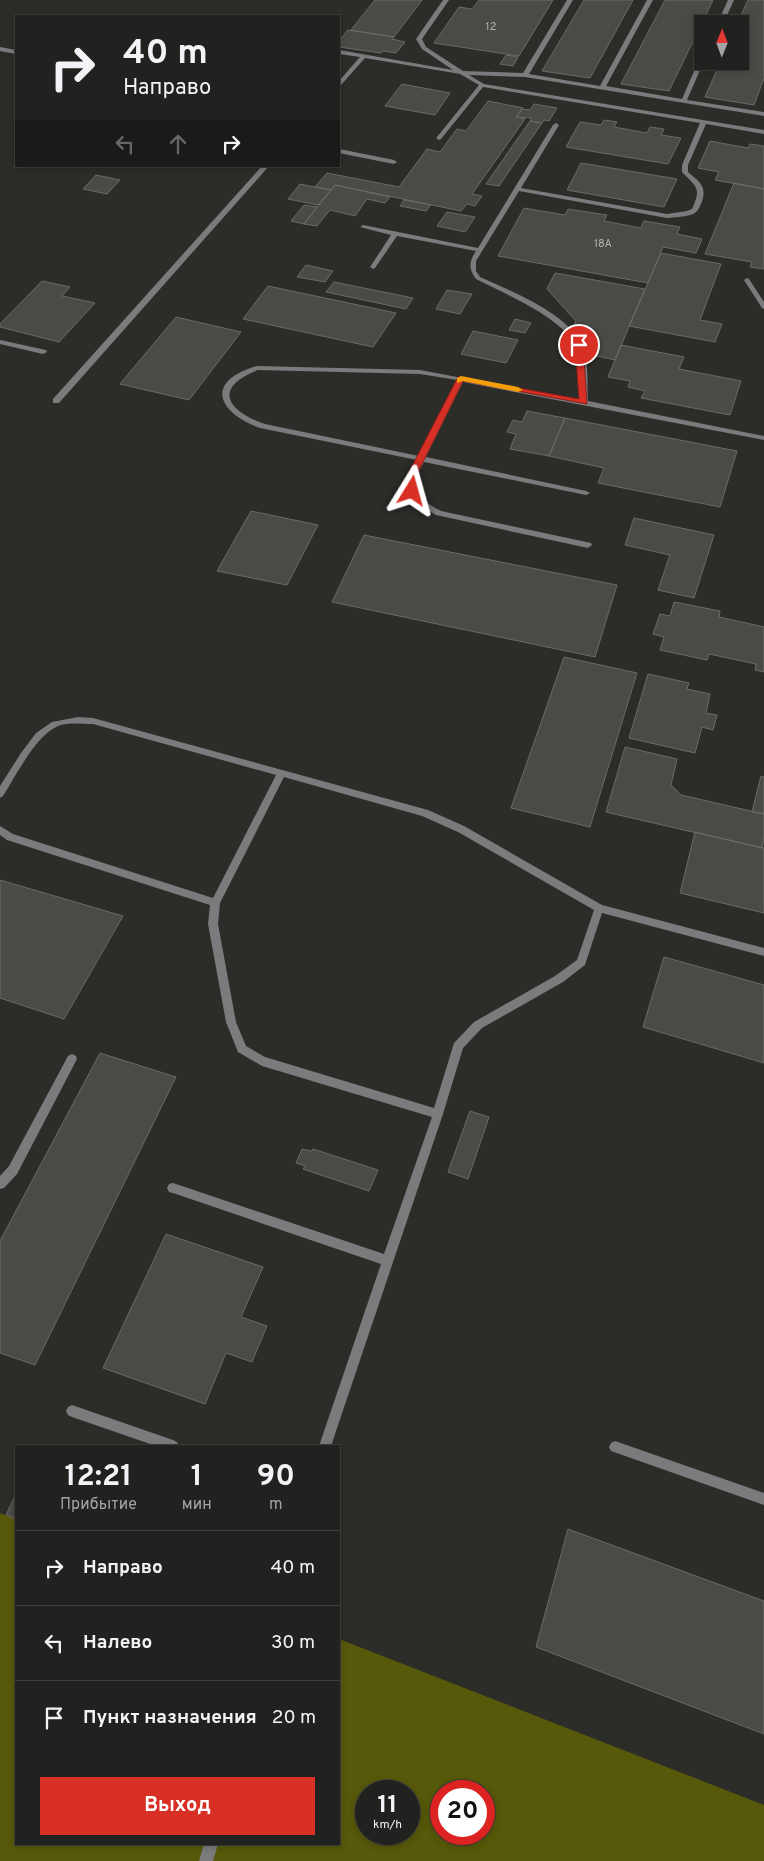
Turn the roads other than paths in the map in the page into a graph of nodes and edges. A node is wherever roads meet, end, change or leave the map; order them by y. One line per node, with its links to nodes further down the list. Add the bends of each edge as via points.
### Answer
1 (446, 0): 11 (lane, via 418,39 424,48)
2 (570, 0): 13 (lane)
3 (650, 0): 16 (lane)
4 (731, 0): 5 (lane)
5 (724, 15)
6 (0, 49): 7 (lane)
7 (15, 52)
8 (340, 52): 9 (lane)
9 (364, 56): 11 (lane); 14 (lane)
10 (698, 70): 18 (lane)
11 (462, 73): 12 (lane); 15 (lane)
12 (514, 74): 13 (lane); 17 (lane)
13 (526, 75): 16 (lane)
14 (340, 83)
15 (482, 86): 17 (lane); 23 (lane)
16 (602, 88): 18 (lane)
17 (504, 89): 20 (lane)
18 (684, 101): 19 (lane)
19 (764, 114)
20 (704, 122): 22 (lane); 27 (lane, via 685,166 685,172 701,190 695,210 689,214 667,216)
21 (556, 125): 27 (lane)
22 (764, 132)
23 (440, 138)
24 (340, 152): 25 (lane)
25 (394, 162)
26 (265, 167): 37 (lane)
27 (517, 189): 30 (lane)
28 (363, 227): 29 (lane)
29 (395, 234): 30 (lane); 31 (lane)
30 (480, 250): 38 (lane, via 473,261 473,271 478,278 548,314 579,345)
31 (373, 267)
32 (747, 280): 33 (lane)
33 (764, 307)
34 (0, 342): 35 (lane)
35 (43, 352)
36 (461, 378): 38 (lane); 40 (lane); 40 (lane, via 420,372 257,368 244,372 229,387 228,405 247,420 263,426)
37 (56, 401)
38 (584, 402): 39 (lane)
39 (764, 438)
40 (420, 458): 41 (lane); 42 (lane, via 410,481 418,500 429,508 439,513)
41 (586, 493)
42 (588, 545)
43 (281, 774): 44 (lane, via 93,720 75,720 55,724 41,732); 46 (lane); 47 (lane, via 425,813 461,829)
44 (0, 794)
45 (0, 830): 46 (lane)
46 (215, 903): 50 (lane, via 214,934 231,1022 242,1049 262,1061)
47 (599, 908): 48 (lane); 50 (lane, via 581,962 559,979 478,1025 458,1046)
48 (764, 952)
49 (72, 1059): 51 (lane, via 13,1170)
50 (438, 1114): 53 (lane)
51 (0, 1184)
52 (173, 1188): 53 (lane)
53 (388, 1261): 56 (lane)
54 (72, 1411): 55 (lane)
55 (170, 1445)
56 (324, 1445)
57 (615, 1447): 58 (lane)
58 (764, 1499)
59 (211, 1845): 60 (lane)
60 (206, 1861)

